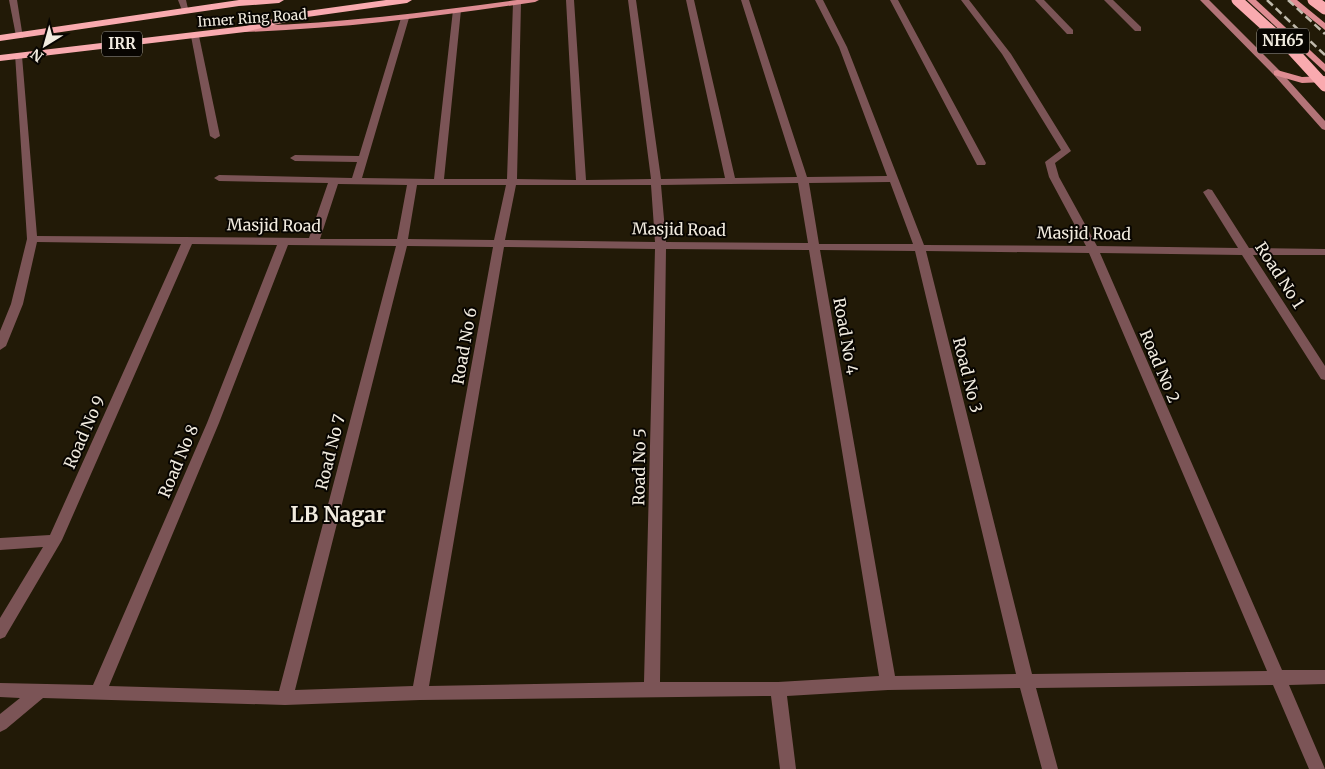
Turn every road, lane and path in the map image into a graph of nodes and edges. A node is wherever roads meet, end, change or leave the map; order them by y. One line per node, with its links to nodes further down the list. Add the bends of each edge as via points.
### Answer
1 (13, 0): 32 (street)
2 (182, 0): 25 (street)
3 (279, 0): 21 (highway, IRR)
4 (407, 0): 29 (highway, IRR, via 308,14)
5 (535, 0): 22 (main road, Inner Ring Road / IRR)
6 (570, 0): 56 (street)
7 (632, 0): 48 (street, Road No 5)
8 (690, 0): 52 (street)
9 (745, 0): 49 (street, Road No 4)
10 (819, 0): 47 (street, Road No 3, via 843,47)
11 (894, 0): 45 (street)
12 (965, 0): 67 (street, Road No 2, via 1004,52 1066,151 1050,162 1054,177)
13 (1039, 0): 31 (street)
14 (1108, 0): 30 (street)
15 (1204, 0): 38 (street)
16 (1237, 0): 40 (highway, NH65, bridge, via 1292,50)
17 (1251, 0): 37 (main road)
18 (1292, 0): 26 (main road, NH65)
19 (1313, 0): 23 (highway, bridge)
20 (1325, 0): 26 (main road)
21 (243, 2): 25 (highway, Inner Ring Road / IRR)
22 (517, 2): 24 (main road, Inner Ring Road / IRR); 54 (street, Road No 6)
23 (1325, 9)
24 (457, 10): 27 (main road, Inner Ring Road / IRR); 53 (street)
25 (186, 11): 32 (highway, Inner Ring Road / IRR)
26 (1307, 11): 28 (main road, NH65)
27 (405, 18): 29 (main road, Inner Ring Road / IRR, via 294,29); 44 (street)
28 (1325, 26)
29 (245, 29): 33 (highway, Inner Ring Road / IRR)
30 (1138, 29)
31 (1070, 32)
32 (20, 36): 34 (highway, Inner Ring Road / IRR)
33 (195, 36): 35 (highway, Inner Ring Road / IRR); 42 (street)
34 (0, 38)
35 (18, 56): 36 (highway, Inner Ring Road / IRR); 58 (street)
36 (0, 58)
37 (1325, 69)
38 (1277, 73): 39 (main road, via 1302,80); 41 (street)
39 (1325, 79)
40 (1325, 86)
41 (1325, 127)
42 (215, 136)
43 (294, 158): 44 (street)
44 (363, 159): 51 (street)
45 (980, 163)
46 (219, 178): 50 (street)
47 (895, 179): 49 (street); 66 (street, Road No 3)
48 (656, 180): 52 (street); 56 (street); 64 (street, Road No 5)
49 (804, 180): 52 (street); 65 (street, Road No 4)
50 (334, 181): 51 (street); 61 (street)
51 (356, 181): 55 (street)
52 (731, 181)
53 (439, 182): 54 (street); 55 (street)
54 (512, 182): 56 (street); 63 (street, Road No 6)
55 (412, 183): 62 (street, Road No 7)
56 (581, 183)
57 (1208, 192): 68 (street, Road No 1)
58 (32, 239): 59 (street, Masjid Road); 70 (street, via 17,304)
59 (188, 241): 60 (street, Masjid Road); 72 (street, Road No 9)
60 (284, 242): 61 (street, Masjid Road); 83 (street, Road No 8, via 214,423)
61 (313, 242): 62 (street, Masjid Road)
62 (402, 243): 63 (street, Masjid Road); 85 (street, Road No 7)
63 (499, 244): 64 (street, Masjid Road); 84 (street, Road No 6)
64 (661, 245): 65 (street, Masjid Road); 79 (street, Road No 5)
65 (814, 247): 66 (street, Masjid Road); 78 (street, Road No 4)
66 (920, 248): 67 (street, Masjid Road); 77 (street, Road No 3)
67 (1093, 250): 68 (street, Masjid Road); 75 (street, Road No 2)
68 (1245, 251): 69 (street, Masjid Road); 71 (street, Road No 1)
69 (1325, 252)
70 (0, 346)
71 (1325, 376)
72 (55, 540): 73 (street); 74 (street, Road No 9)
73 (0, 544)
74 (0, 632)
75 (1276, 677): 76 (street); 77 (street); 89 (street, Road No 2)
76 (1325, 677)
77 (1026, 681): 78 (street); 88 (street, Road No 3)
78 (888, 683): 80 (street)
79 (652, 689): 80 (street); 84 (street)
80 (778, 689): 87 (street)
81 (0, 690): 82 (street)
82 (39, 692): 83 (street); 86 (street)
83 (98, 692): 85 (street)
84 (420, 693): 85 (street)
85 (285, 698)
86 (0, 724)
87 (788, 769)
88 (1050, 769)
89 (1317, 769)

